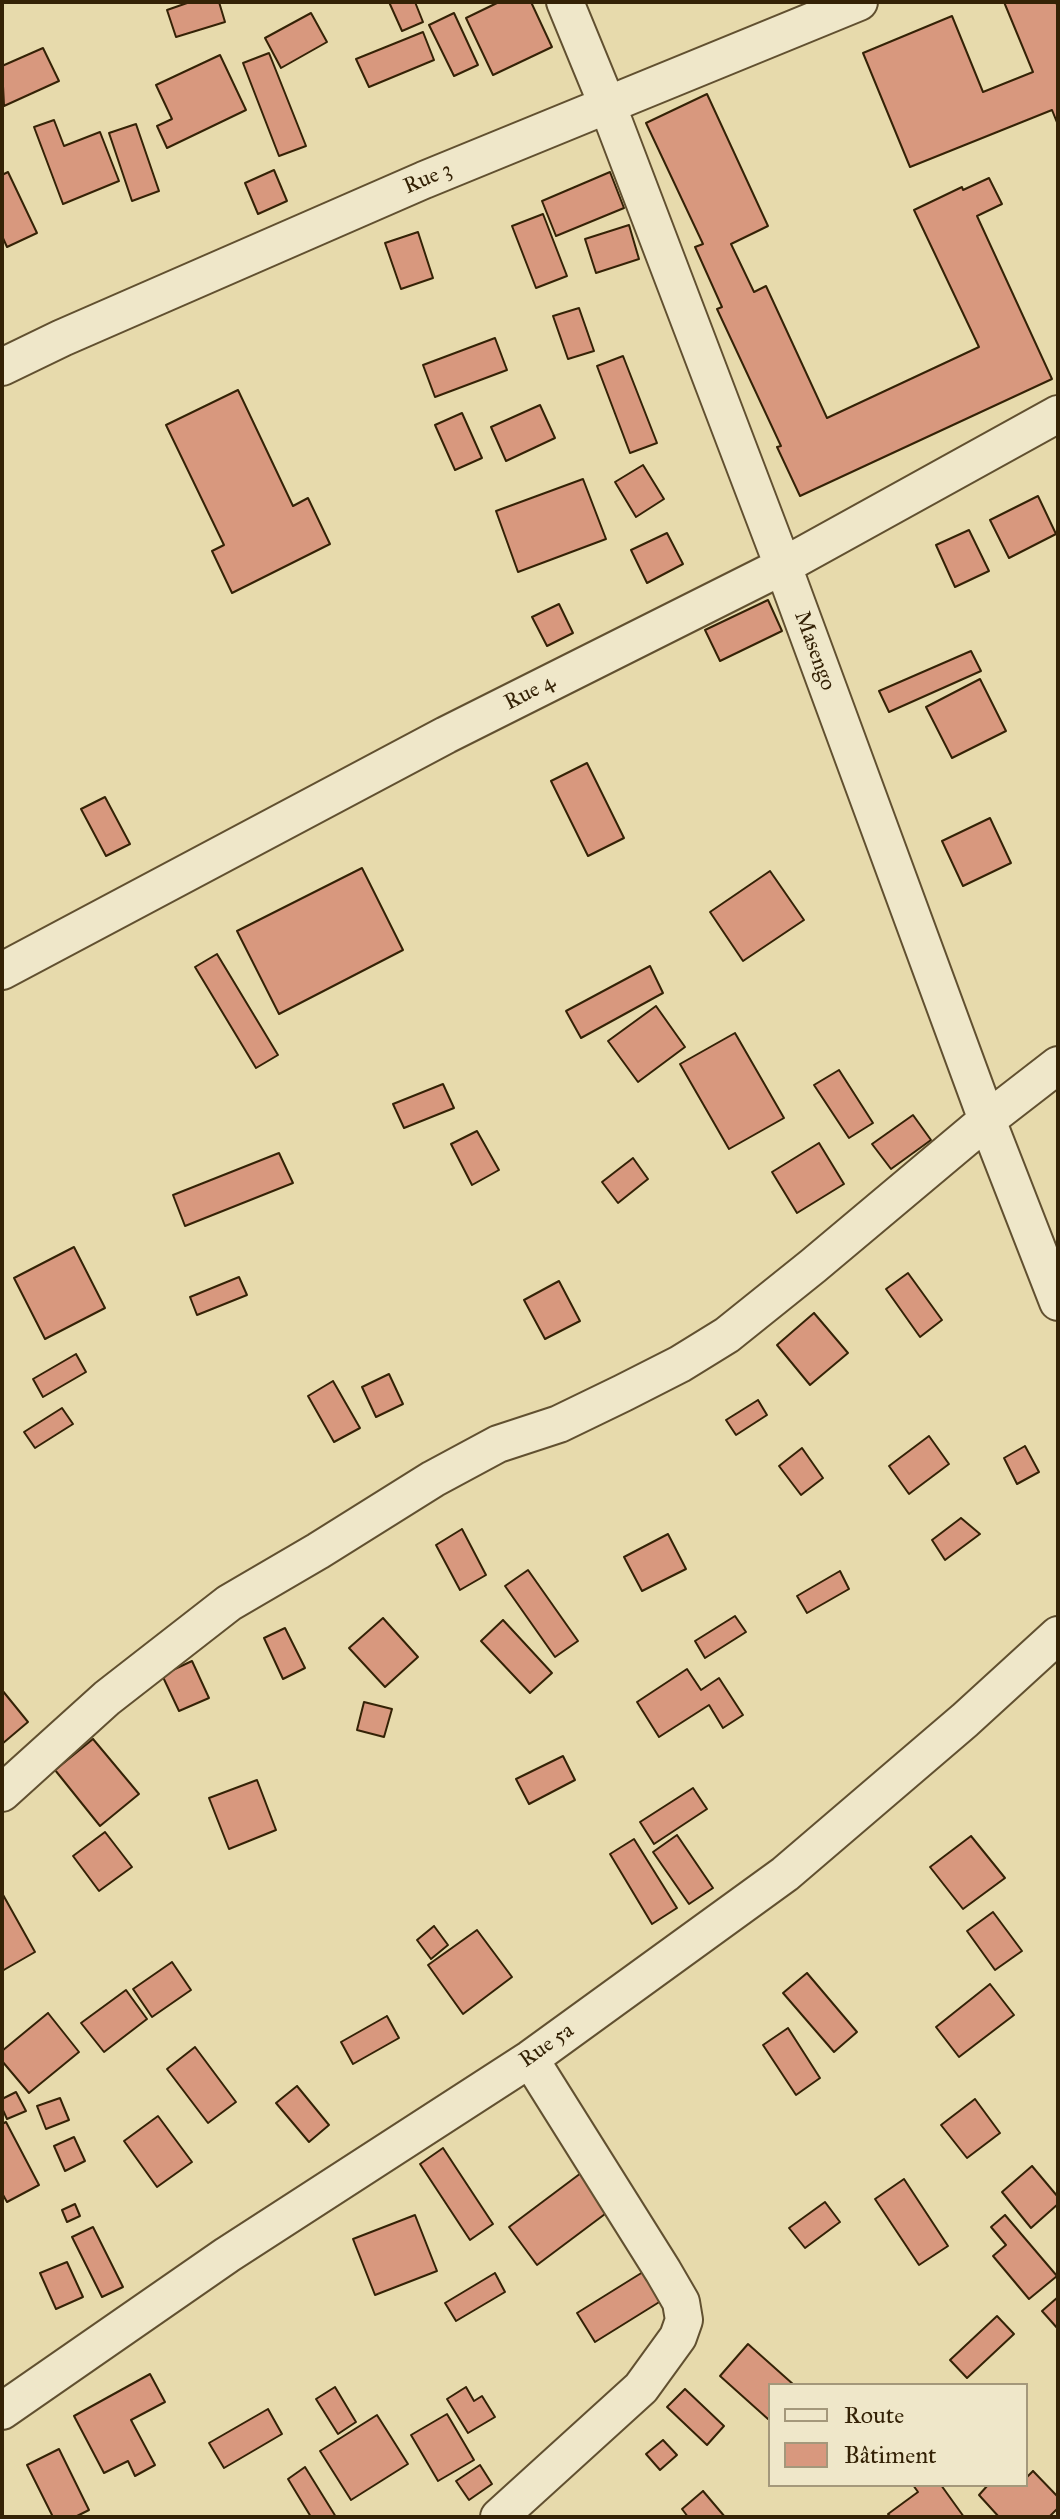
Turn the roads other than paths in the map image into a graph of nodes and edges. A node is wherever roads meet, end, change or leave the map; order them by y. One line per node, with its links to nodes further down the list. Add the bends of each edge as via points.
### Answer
1 (565, 2): 3 (street, Masengo)
2 (859, 2): 3 (street, Rue 3)
3 (607, 104): 4 (street, Rue 3); 6 (street, Masengo)
4 (2, 367)
5 (1058, 414): 6 (street, Rue 4)
6 (783, 566): 7 (street, Rue 4, via 446,735); 9 (street, Masengo)
7 (2, 971)
8 (1058, 1065): 9 (street)
9 (987, 1120): 10 (street, Masengo); 12 (street, via 727,1335 559,1424 498,1444 229,1603 107,1698)
10 (1058, 1302)
11 (1058, 1635): 13 (street, Rue 5a, via 785,1874)
12 (2, 1793)
13 (530, 2059): 14 (street, Rue 5a, via 227,2255); 15 (street, via 663,2271 681,2302 684,2320 678,2337 641,2388)
14 (2, 2411)
15 (499, 2517)

